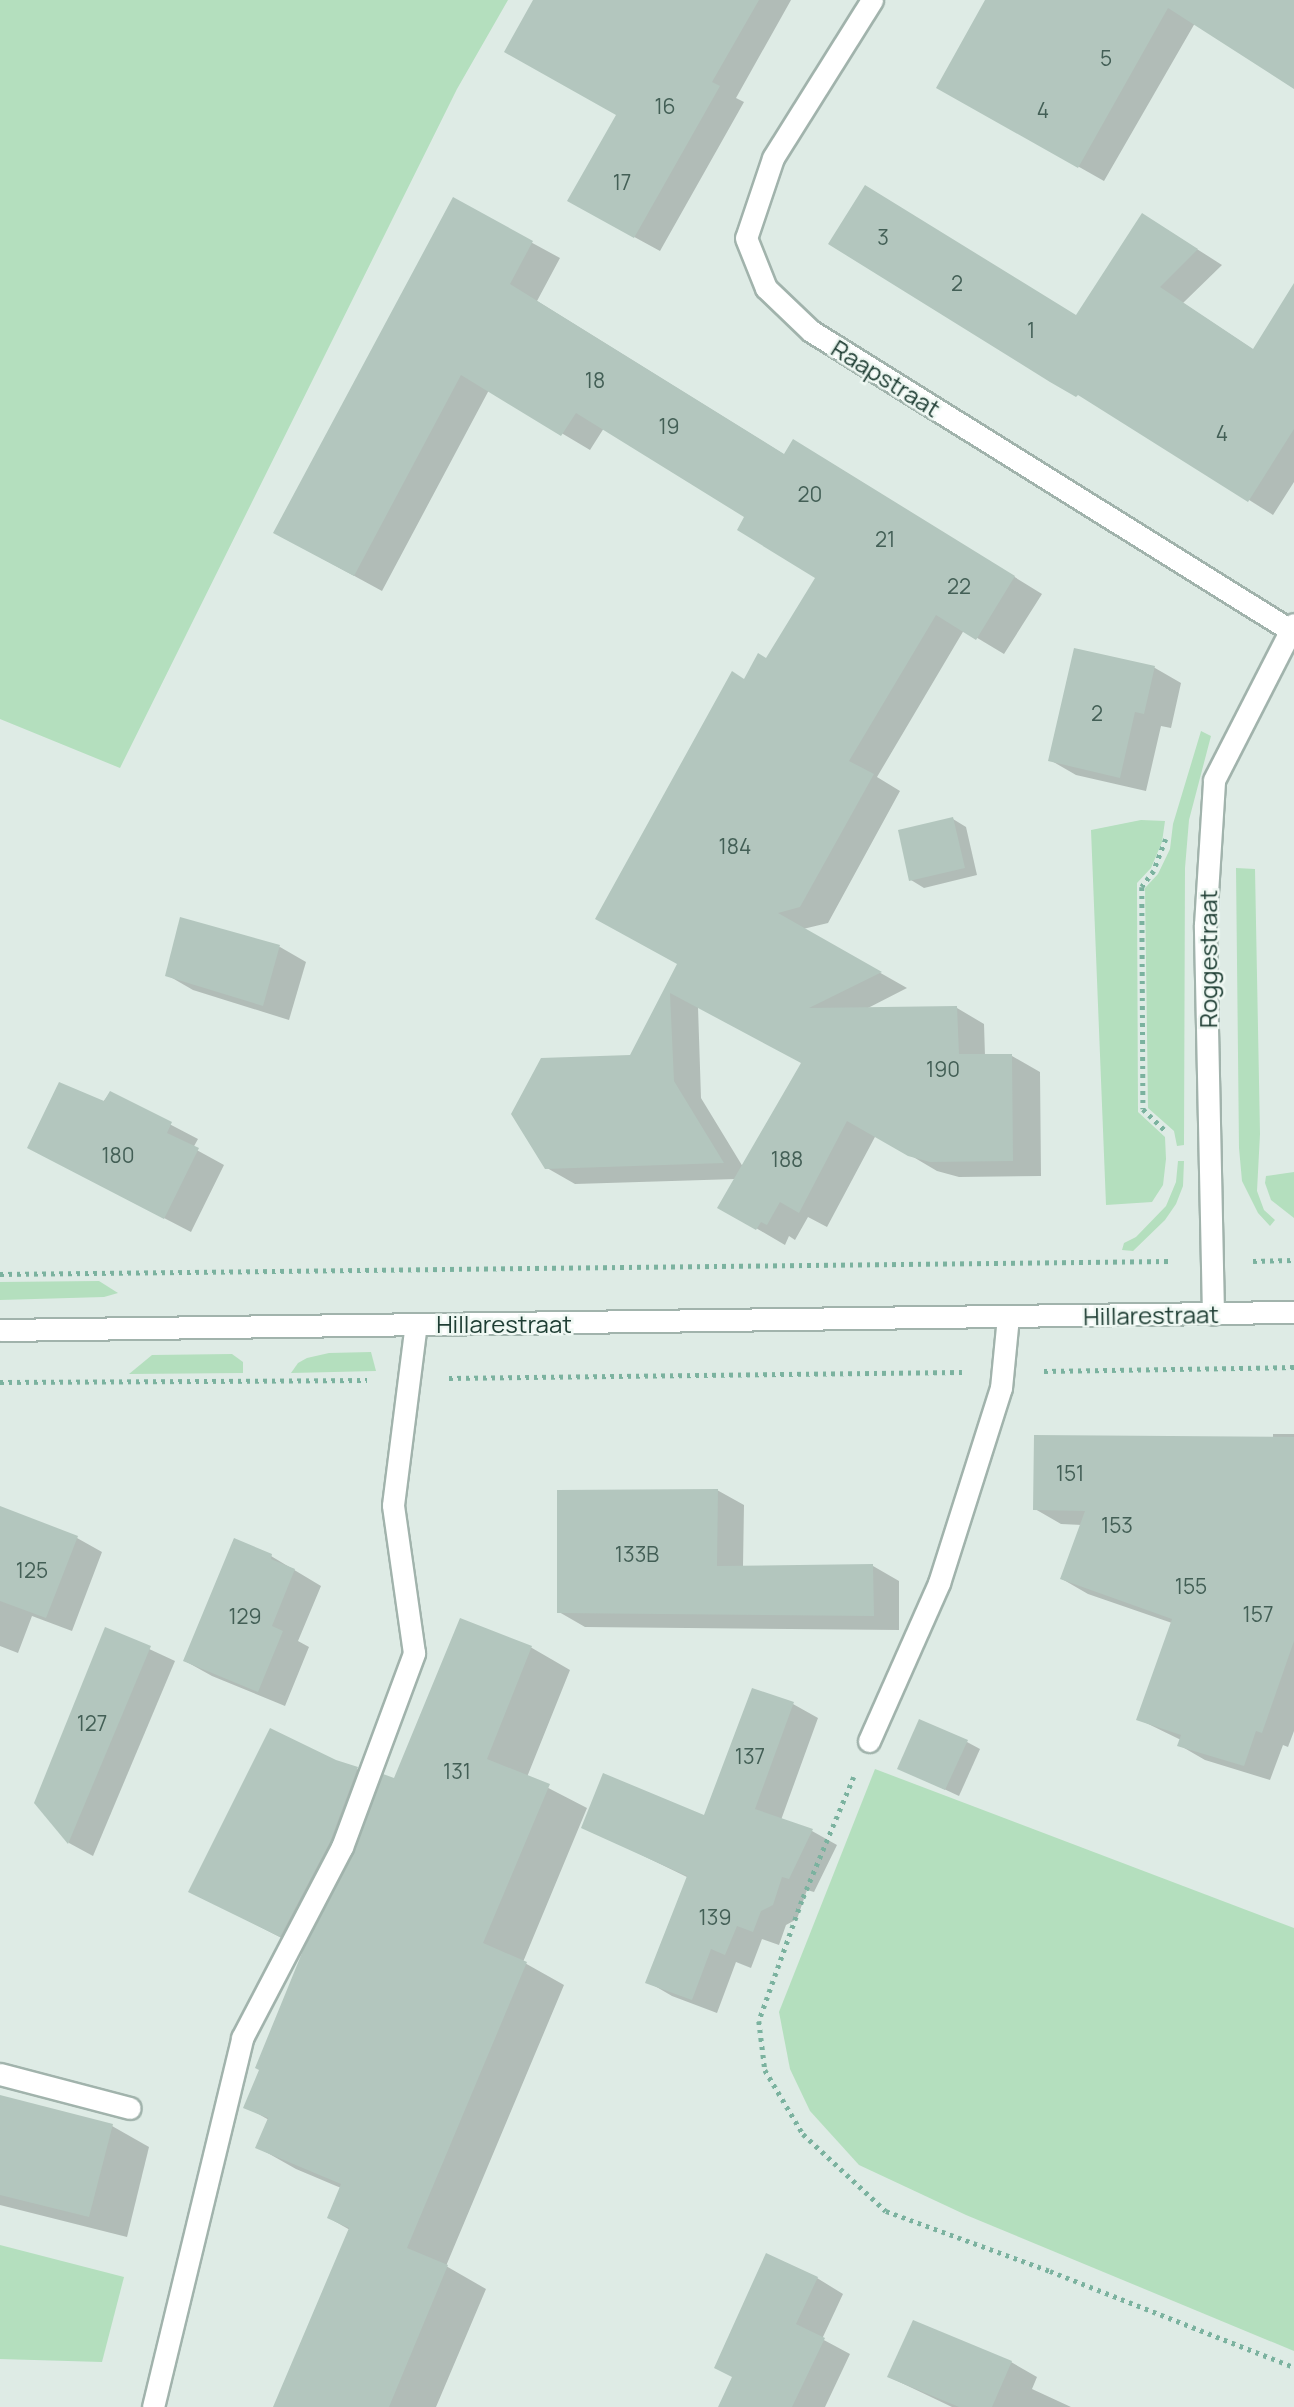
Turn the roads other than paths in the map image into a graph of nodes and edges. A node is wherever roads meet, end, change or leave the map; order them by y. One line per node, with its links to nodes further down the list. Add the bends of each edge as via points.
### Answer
1 (872, 0): 2 (street, Raapstraat, via 773,158 746,238 766,288 811,331)
2 (1292, 627): 4 (street, Roggestraat, via 1214,780 1205,925)
3 (1294, 1312): 4 (street, Hillarestraat)
4 (1213, 1314): 5 (street, Hillarestraat)
5 (1009, 1317): 6 (street, Hillarestraat); 8 (street, via 1001,1388 939,1583)
6 (416, 1324): 7 (street, Hillarestraat); 11 (street, via 393,1505 414,1653 342,1847 242,2038)
7 (0, 1330)
8 (869, 1741)
9 (0, 2074): 10 (street)
10 (130, 2108)
11 (153, 2407)

